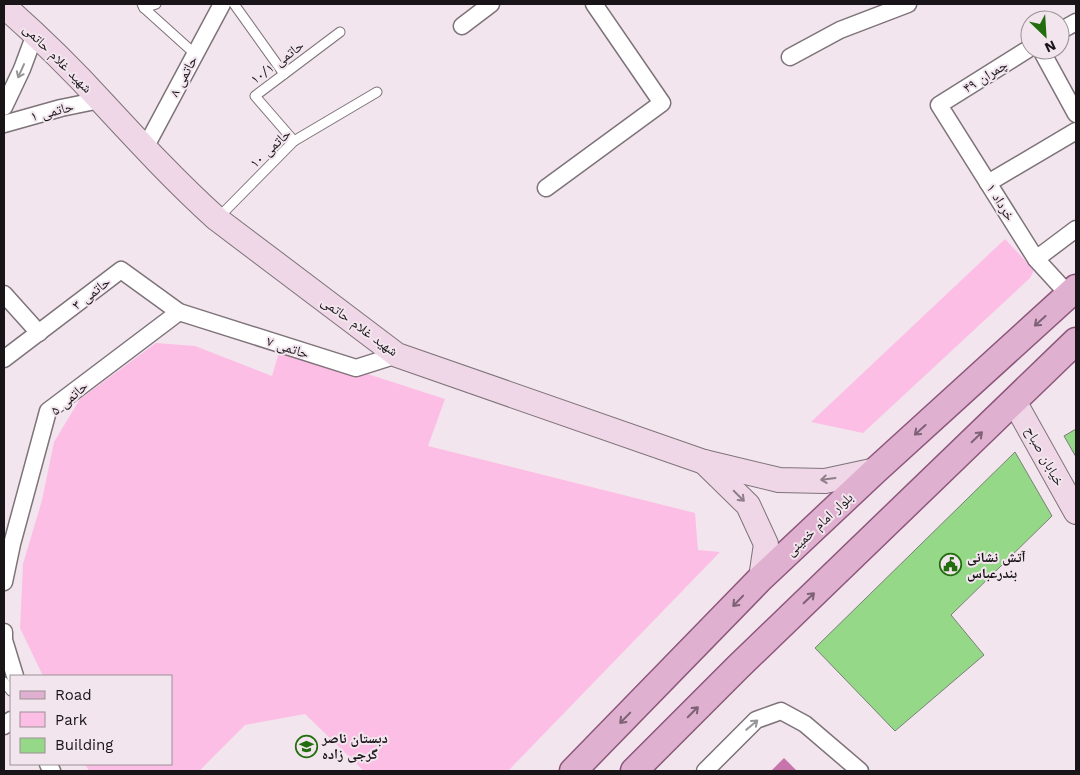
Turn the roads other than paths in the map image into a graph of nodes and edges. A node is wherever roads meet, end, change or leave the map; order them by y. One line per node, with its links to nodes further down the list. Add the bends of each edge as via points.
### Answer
1 (156, 4): 8 (lane)
2 (222, 4): 12 (street, حاتمی ۸)
3 (234, 4): 16 (lane)
4 (491, 4): 9 (street)
5 (594, 4): 27 (street, via 662,103)
6 (908, 4): 14 (street, via 840,30)
7 (4, 6): 11 (street, شهید غلام حاتمی)
8 (143, 6): 12 (lane)
9 (462, 26)
10 (340, 32): 16 (lane, حاتمی ۱۰/۱)
11 (35, 34): 18 (street, شهید غلام حاتمی); 20 (street, one-way to 20)
12 (195, 54): 25 (street, حاتمی ۸)
13 (1020, 54): 19 (street, چمران ۴۹)
14 (790, 57)
15 (1046, 60): 21 (street)
16 (284, 74): 24 (lane, حاتمی ۱۰/۱, via 255,96)
17 (377, 92): 24 (lane, حاتمی ۱۰)
18 (100, 100): 22 (street, حاتمی ۱); 25 (street, شهید غلام حاتمی)
19 (939, 105): 26 (street, خرداد ۱)
20 (4, 107)
21 (1076, 114)
22 (4, 124)
23 (1076, 132): 26 (street)
24 (294, 141): 28 (lane, حاتمی ۱۰)
25 (145, 148): 28 (street, شهید غلام حاتمی)
26 (988, 183): 30 (street, خرداد ۱)
27 (546, 188)
28 (216, 219): 36 (street, شهید غلام حاتمی)
29 (1076, 229): 30 (street)
30 (1036, 259): 31 (street, خرداد ۱)
31 (1072, 291): 40 (main road, بلوار امام خمینی, one-way to 40)
32 (4, 294): 34 (street)
33 (179, 312): 34 (street, حاتمی ۳, via 121,270); 36 (street, حاتمی ۷, via 356,368); 42 (street, حاتمی ۵, via 48,411)
34 (39, 333): 37 (street, حاتمی ۳)
35 (1076, 341): 38 (main road)
36 (397, 356): 39 (street, شهید غلام حاتمی)
37 (4, 358)
38 (1014, 401): 41 (street, خیابان صباح); 48 (main road, one-way to 38)
39 (704, 462): 40 (street, one-way to 39, via 825,481 779,480); 43 (street, شهید غلام حاتمی, one-way to 43, via 748,505 766,544)
40 (876, 470): 43 (main road, بلوار امام خمینی)
41 (1076, 512)
42 (8, 539): 44 (street, حاتمی ۵)
43 (761, 578): 47 (main road, بلوار امام خمینی, one-way to 47)
44 (4, 582)
45 (4, 632): 46 (street)
46 (15, 675)
47 (573, 771)
48 (634, 771)
49 (705, 771): 50 (street, one-way to 50, via 756,720 781,711 805,724)
50 (860, 771)

